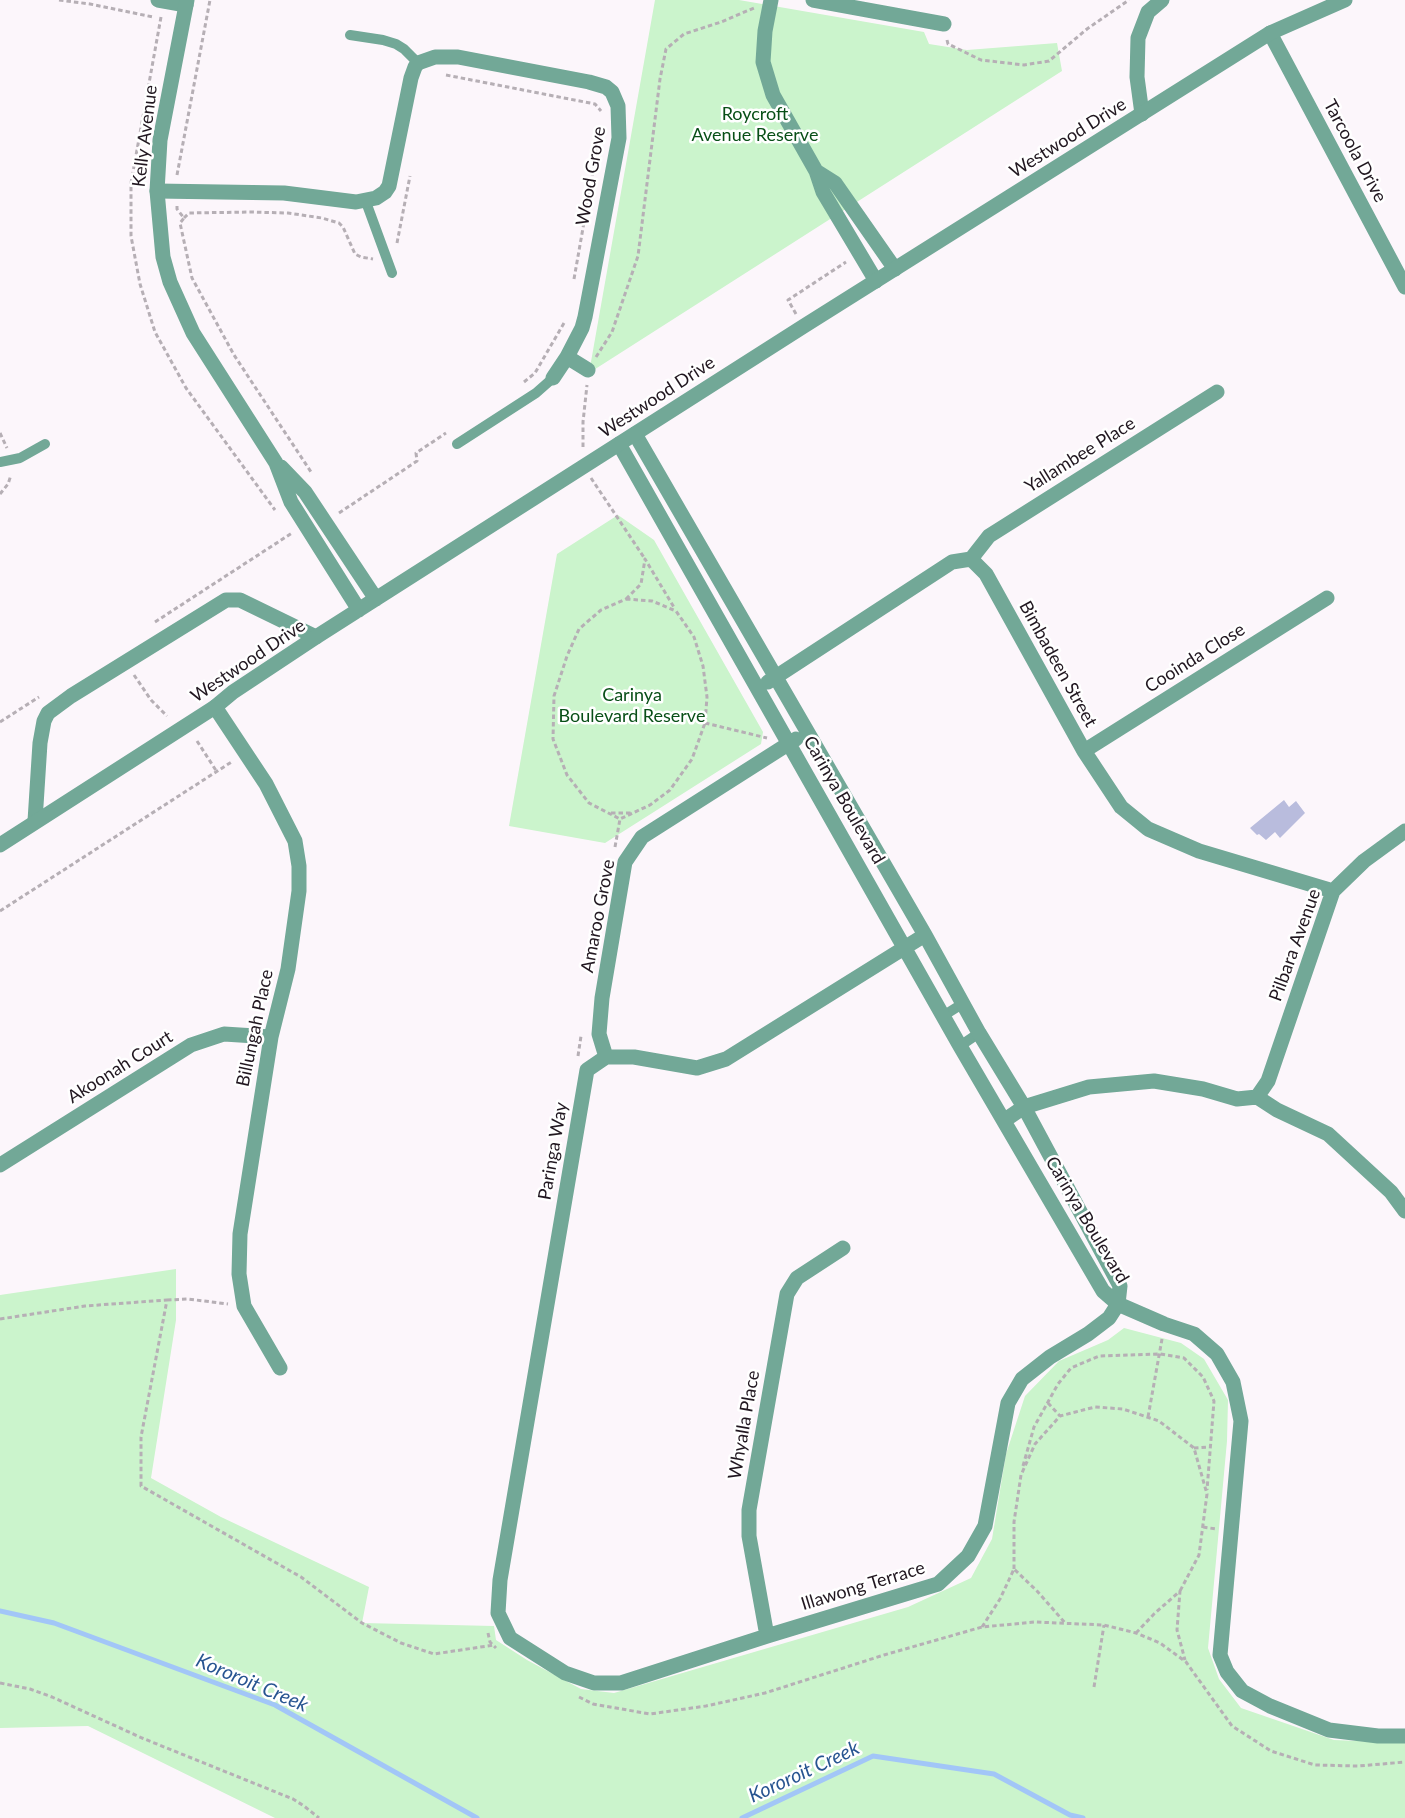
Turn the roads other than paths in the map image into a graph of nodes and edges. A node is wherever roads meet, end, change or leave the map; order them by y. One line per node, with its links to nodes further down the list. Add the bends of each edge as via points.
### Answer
1 (158, 0): 6 (street)
2 (771, 0): 12 (street, via 763,62 773,95)
3 (813, 0): 7 (street)
4 (1162, 0): 11 (street, via 1148,12 1138,38 1137,77)
5 (1345, 0): 8 (street, Westwood Drive)
6 (186, 3): 13 (street, Kelly Avenue, via 160,140)
7 (944, 24)
8 (1270, 33): 11 (street, Westwood Drive); 18 (street, Tarcoola Drive)
9 (350, 35): 10 (lane, via 396,44)
10 (418, 63): 14 (street, via 411,78 390,186 381,196); 19 (street, Wood Grove, via 435,57 458,57 589,82 608,88 616,98 619,138 589,299 582,328)
11 (1142, 114): 15 (street, Westwood Drive)
12 (816, 171): 15 (street, via 836,183); 17 (street, via 822,192)
13 (157, 191): 14 (street, via 284,193); 28 (street, Kelly Avenue, via 163,257 178,300 206,356)
14 (366, 201): 16 (lane)
15 (895, 269): 17 (street, Westwood Drive)
16 (392, 273)
17 (876, 281): 23 (street, Westwood Drive)
18 (1403, 281)
19 (567, 357): 20 (street); 21 (street, Wood Grove)
20 (588, 370)
21 (553, 378): 25 (lane, Wood Grove)
22 (1217, 392): 31 (street, Yallambee Place, via 989,536)
23 (635, 434): 26 (street, Westwood Drive); 29 (street, Carinya Boulevard)
24 (45, 444): 27 (lane, via 20,458)
25 (457, 444)
26 (619, 444): 30 (street, Carinya Boulevard); 33 (street, Westwood Drive)
27 (0, 462)
28 (276, 463): 33 (street, Kelly Avenue, via 305,492); 35 (street, Kelly Avenue, via 291,502)
29 (691, 529): 30 (lane); 34 (street, Carinya Boulevard)
30 (673, 538): 36 (street, Carinya Boulevard)
31 (971, 559): 38 (street, via 952,562); 43 (street, Bimbadeen Street, via 986,574)
32 (1327, 598): 43 (street, Cooinda Close)
33 (376, 599): 35 (street, Westwood Drive)
34 (736, 608): 36 (lane); 38 (street, Carinya Boulevard)
35 (359, 610): 37 (street, Westwood Drive)
36 (718, 617): 39 (street, Carinya Boulevard)
37 (316, 637): 40 (street, Westwood Drive); 44 (street, via 240,600 226,600 71,696 48,713 44,721)
38 (775, 677): 39 (street); 41 (street, Carinya Boulevard)
39 (758, 688): 42 (street, Carinya Boulevard)
40 (216, 707): 44 (street, Westwood Drive); 55 (street, Billungah Place, via 266,784 295,841 299,891 288,969)
41 (808, 733): 42 (street, Amaroo Grove); 45 (street, Carinya Boulevard)
42 (789, 743): 47 (street, Carinya Boulevard); 57 (street, Amaroo Grove, via 642,837 626,862 602,998 599,1034)
43 (1084, 751): 49 (street, Bimbadeen Street, via 1121,807 1148,829 1199,851)
44 (35, 821): 48 (street, Westwood Drive)
45 (864, 830): 47 (lane); 50 (street, Carinya Boulevard)
46 (1405, 831): 49 (street, Pilbara Avenue, via 1364,861)
47 (846, 843): 51 (street, Carinya Boulevard)
48 (0, 845)
49 (1333, 891): 58 (street, Pilbara Avenue, via 1269,1081)
50 (925, 935): 51 (street); 52 (street, Carinya Boulevard)
51 (905, 946): 53 (street, Carinya Boulevard); 57 (street, via 726,1059 697,1068 634,1057)
52 (962, 1004): 53 (lane); 54 (street, Carinya Boulevard)
53 (943, 1017): 56 (street, Carinya Boulevard)
54 (979, 1033): 56 (lane); 59 (street, Carinya Boulevard)
55 (270, 1037): 61 (street, Akoonah Court, via 225,1034 191,1045); 67 (street, Billungah Place, via 240,1234 239,1274 244,1306)
56 (960, 1046): 60 (street, Carinya Boulevard)
57 (606, 1057): 68 (street, Paringa Way, via 586,1070 500,1580)
58 (1257, 1097): 59 (street, via 1237,1100 1203,1089 1154,1081 1089,1087); 63 (street, via 1328,1134 1391,1192)
59 (1024, 1107): 60 (street); 62 (street, Carinya Boulevard)
60 (1005, 1120): 64 (street, Carinya Boulevard)
61 (0, 1165)
62 (1079, 1210): 64 (lane); 66 (street, Carinya Boulevard, via 1120,1286)
63 (1405, 1211)
64 (1061, 1220): 66 (street, Carinya Boulevard, via 1103,1291)
65 (843, 1248): 69 (street, Whyalla Place, via 797,1278 787,1294 749,1510 749,1536)
66 (1118, 1304): 69 (street, Illawong Terrace, via 1095,1329 1022,1379 1008,1403 985,1526 961,1563 938,1584); 70 (street, via 1194,1334 1217,1354 1233,1382 1241,1421 1220,1655 1227,1672 1242,1691 1329,1730)
67 (280, 1368)
68 (498, 1613): 69 (street, Illawong Terrace, via 510,1638 565,1672 594,1683 621,1683)
69 (767, 1636)
70 (1405, 1736)

